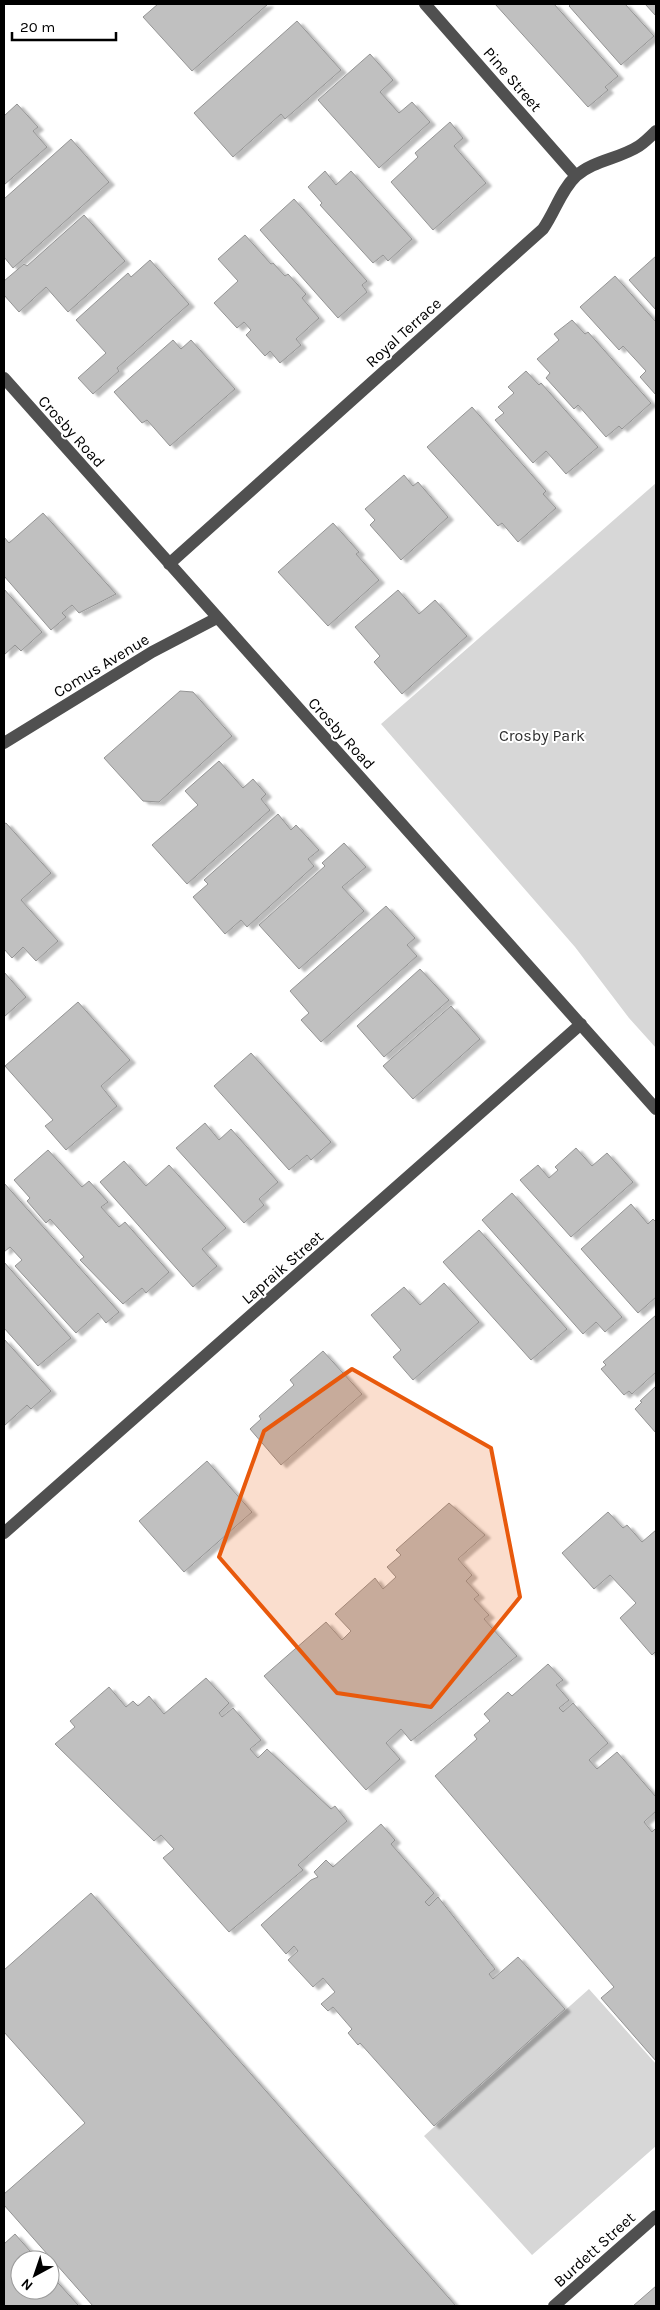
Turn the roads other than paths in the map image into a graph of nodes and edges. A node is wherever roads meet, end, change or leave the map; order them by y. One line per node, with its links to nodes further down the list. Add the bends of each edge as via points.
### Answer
1 (425, 4): 3 (street, Pine Street)
2 (656, 130): 3 (street, Royal Terrace, via 639,146 596,163)
3 (576, 176): 5 (street, Royal Terrace, via 563,192 543,229)
4 (4, 378): 5 (street, Crosby Road)
5 (169, 564): 6 (street, Crosby Road)
6 (217, 618): 7 (street, Comus Avenue, via 152,652); 8 (street, Crosby Road)
7 (4, 743)
8 (581, 1024): 9 (street, Crosby Road); 10 (street, Lapraik Street)
9 (656, 1109)
10 (4, 1534)
11 (656, 2216): 12 (street, Burdett Street)
12 (554, 2306)

